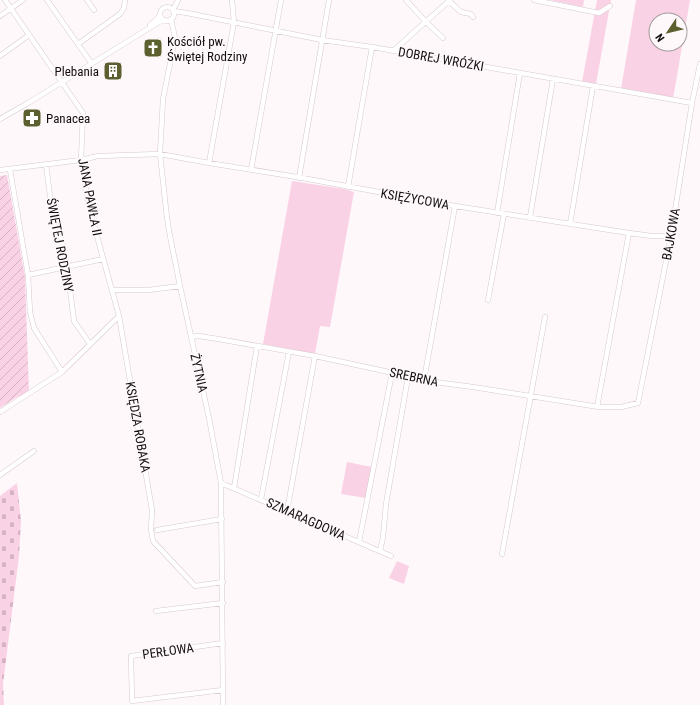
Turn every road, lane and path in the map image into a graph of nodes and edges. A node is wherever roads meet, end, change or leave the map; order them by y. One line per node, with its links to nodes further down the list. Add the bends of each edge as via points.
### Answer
1 (5, 0): 15 (street, JANA PAWŁA II)
2 (23, 0): 15 (street)
3 (47, 0): 28 (street)
4 (87, 0): 16 (street)
5 (125, 0): 28 (street, via 122,13)
6 (174, 0): 18 (street)
7 (178, 0): 18 (street)
8 (232, 0): 21 (street)
9 (281, 0): 23 (street)
10 (329, 0): 27 (street)
11 (406, 0): 22 (street)
12 (449, 0): 20 (street, via 461,12); 22 (street)
13 (534, 0): 14 (street, via 599,13)
14 (610, 6)
15 (11, 9): 19 (street); 25 (street, JANA PAWŁA II)
16 (94, 10)
17 (160, 14): 18 (street, via 162,18); 18 (street, via 163,8); 24 (street)
18 (170, 15): 21 (street, DOBREJ WRÓŻKI, via 190,14); 24 (street); 40 (street, ŻYTNIA, via 173,44 163,99)
19 (0, 16)
20 (473, 17)
21 (234, 22): 23 (street, DOBREJ WRÓŻKI); 42 (street)
22 (426, 22): 26 (street); 30 (street)
23 (275, 31): 27 (street, DOBREJ WRÓŻKI); 46 (street)
24 (143, 32): 32 (street)
25 (29, 35): 31 (street); 36 (street, JANA PAWŁA II)
26 (443, 38)
27 (322, 40): 29 (street, DOBREJ WRÓŻKI); 47 (street)
28 (78, 44): 32 (street)
29 (372, 47): 30 (street, DOBREJ WRÓŻKI); 48 (street)
30 (393, 51): 34 (street, DOBREJ WRÓŻKI)
31 (0, 56)
32 (94, 64): 36 (street)
33 (700, 64): 38 (street, BAJKOWA)
34 (520, 73): 35 (street, DOBREJ WRÓŻKI); 50 (street)
35 (553, 79): 37 (street, DOBREJ WRÓŻKI); 52 (street)
36 (62, 82): 39 (street); 41 (street, JANA PAWŁA II, via 83,113)
37 (593, 86): 38 (street, DOBREJ WRÓŻKI); 53 (street)
38 (692, 103): 55 (street, BAJKOWA)
39 (0, 119)
40 (160, 154): 41 (street, KSIĘŻYCOWA, via 98,156); 42 (street, KSIĘŻYCOWA); 59 (street, ŻYTNIA, via 167,218)
41 (81, 160): 43 (street, KSIĘŻYCOWA); 56 (street, JANA PAWŁA II, via 89,207)
42 (208, 163): 46 (street, KSIĘŻYCOWA)
43 (46, 165): 45 (street, KSIĘŻYCOWA); 57 (street, ŚWIĘTEJ RODZINY)
44 (0, 170): 45 (street, KSIĘŻYCOWA)
45 (10, 170): 58 (street)
46 (251, 170): 47 (street, KSIĘŻYCOWA)
47 (298, 178): 48 (street, KSIĘŻYCOWA)
48 (348, 187): 49 (street, KSIĘŻYCOWA)
49 (455, 206): 50 (street, KSIĘŻYCOWA); 72 (street)
50 (497, 213): 51 (street, KSIĘŻYCOWA)
51 (504, 214): 52 (street, KSIĘŻYCOWA); 61 (street)
52 (530, 217): 53 (street, KSIĘŻYCOWA)
53 (570, 224): 54 (street, KSIĘŻYCOWA)
54 (629, 233): 55 (street, KSIĘŻYCOWA); 75 (street)
55 (672, 236): 74 (street, BAJKOWA)
56 (104, 259): 57 (street); 60 (street, JANA PAWŁA II)
57 (67, 267): 58 (street); 65 (street, ŚWIĘTEJ RODZINY, via 74,321)
58 (28, 276): 69 (street, via 30,312 34,328)
59 (180, 286): 60 (street, via 149,290); 64 (street, ŻYTNIA)
60 (112, 290): 62 (street, JANA PAWŁA II)
61 (488, 300)
62 (119, 316): 65 (street); 89 (street, KSIĘDZA ROBAKA, via 152,510 153,541 196,586)
63 (545, 317): 73 (street)
64 (191, 337): 66 (street, SREBRNA, via 199,336); 79 (street, ŻYTNIA)
65 (90, 344): 69 (street)
66 (258, 346): 67 (street, SREBRNA); 80 (street)
67 (289, 352): 68 (street, SREBRNA); 81 (street)
68 (315, 356): 70 (street, SREBRNA); 82 (street)
69 (62, 372): 76 (street)
70 (392, 373): 71 (street, SREBRNA); 85 (street)
71 (408, 377): 72 (street, SREBRNA); 86 (street)
72 (424, 380): 73 (street, SREBRNA)
73 (531, 396): 75 (street, SREBRNA); 87 (street)
74 (638, 403): 75 (street, SREBRNA, via 621,407)
75 (597, 407)
76 (0, 412)
77 (34, 451): 78 (street)
78 (0, 476)
79 (221, 483): 80 (street, SZMARAGDOWA); 83 (street, ŻYTNIA)
80 (234, 488): 81 (street, SZMARAGDOWA)
81 (261, 499): 82 (street, SZMARAGDOWA)
82 (287, 510): 85 (street, SZMARAGDOWA)
83 (222, 519): 84 (street); 89 (street, ŻYTNIA)
84 (157, 530)
85 (359, 542): 86 (street, SZMARAGDOWA)
86 (380, 551): 88 (street, SZMARAGDOWA)
87 (502, 554)
88 (391, 556)
89 (223, 582): 90 (street, ŻYTNIA)
90 (223, 603): 91 (street); 92 (street, ŻYTNIA)
91 (156, 611)
92 (223, 643): 93 (street, ŻYTNIA); 93 (street, PERŁOWA, via 131,656 132,701)
93 (223, 690): 94 (street, ŻYTNIA)
94 (223, 705)

